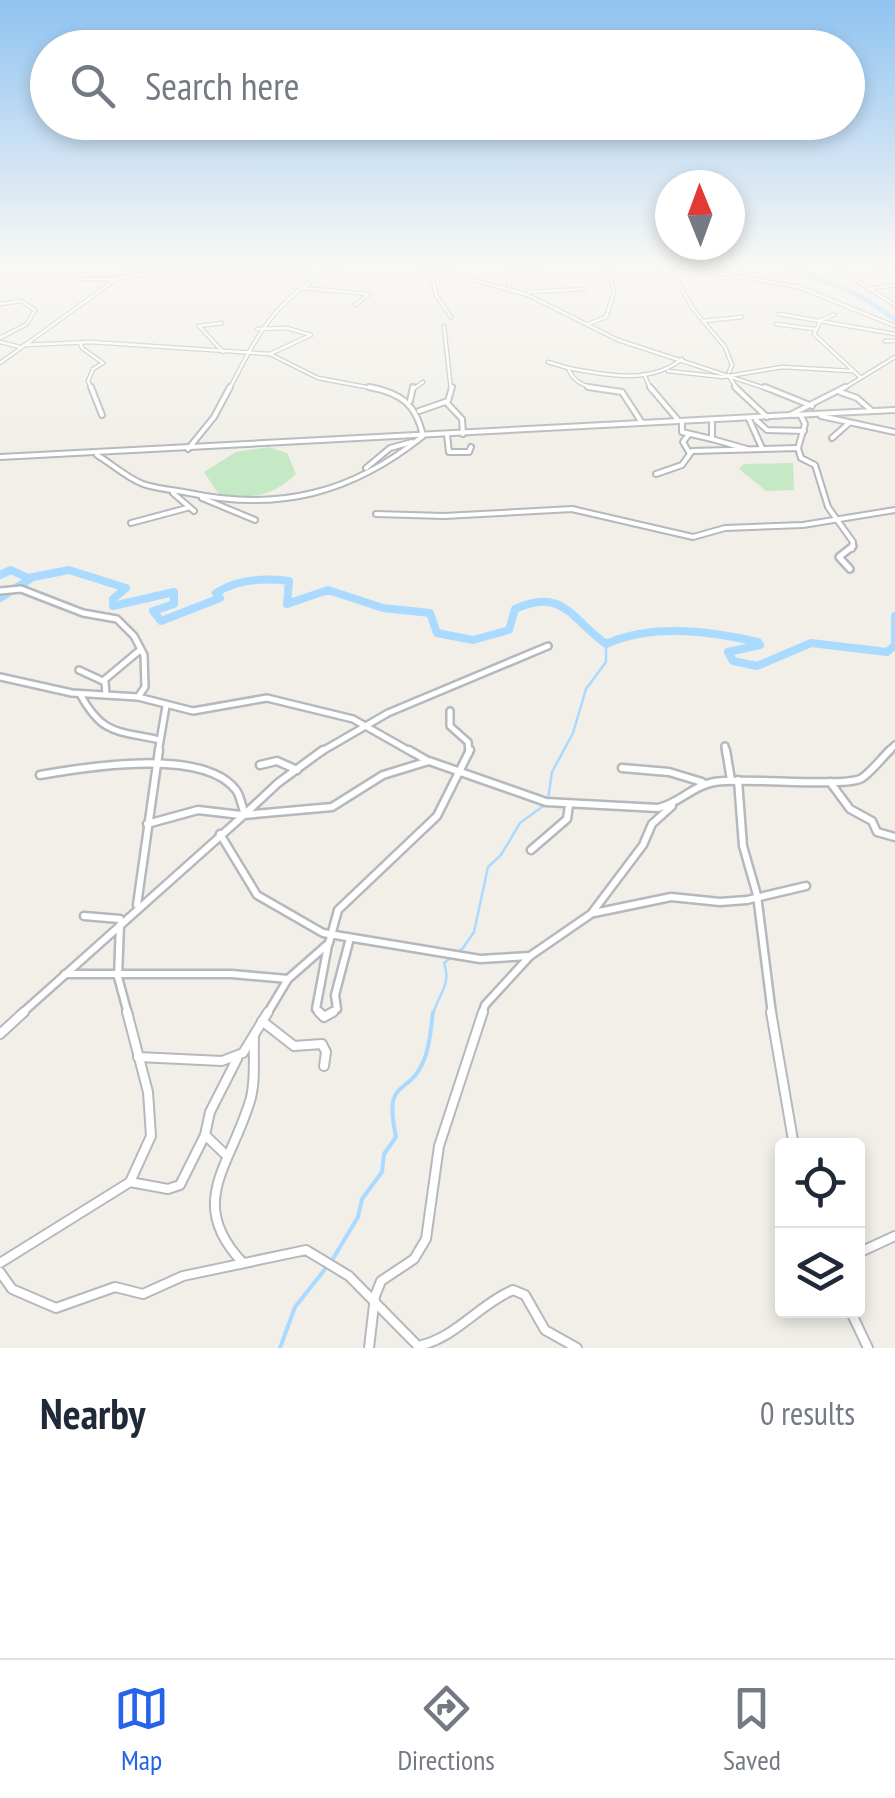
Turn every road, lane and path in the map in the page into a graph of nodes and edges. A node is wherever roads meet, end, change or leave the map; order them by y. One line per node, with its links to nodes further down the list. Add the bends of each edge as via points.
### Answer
1 (444, 326): 36 (street, via 455,386)
2 (22, 327): 13 (street)
3 (49, 327): 17 (street)
4 (201, 327): 18 (street)
5 (591, 327): 22 (street)
6 (708, 327): 29 (street, via 728,348)
7 (798, 327): 11 (street)
8 (816, 327): 11 (street)
9 (847, 327): 12 (street)
10 (258, 329): 19 (street); 20 (street, via 312,335)
11 (814, 329): 27 (street)
12 (895, 334)
13 (0, 340): 17 (street)
14 (80, 341): 17 (street); 18 (street); 43 (street, via 104,363 88,380)
15 (885, 341): 16 (street)
16 (895, 342)
17 (22, 346): 24 (street)
18 (223, 352): 19 (street)
19 (247, 353): 20 (street); 60 (street, via 216,414)
20 (270, 354): 34 (street, via 319,378)
21 (895, 357): 30 (street)
22 (682, 359): 26 (street); 29 (street)
23 (548, 362): 25 (street)
24 (0, 363)
25 (568, 368): 28 (street); 49 (street, via 587,387 622,392)
26 (668, 371): 28 (street); 29 (street)
27 (852, 371): 29 (street, via 792,367); 30 (street)
28 (644, 374): 47 (street)
29 (729, 374): 37 (street); 44 (street)
30 (860, 378): 33 (street)
31 (423, 382): 32 (street)
32 (413, 387): 34 (street); 35 (street)
33 (837, 392): 37 (street); 40 (street, via 849,393)
34 (396, 394): 35 (street)
35 (410, 401): 39 (street)
36 (446, 402): 39 (street); 52 (street, via 462,420)
37 (812, 406): 41 (street)
38 (895, 410): 40 (street)
39 (419, 411): 55 (street)
40 (872, 412): 42 (street)
41 (803, 413): 42 (street); 44 (street); 50 (street)
42 (816, 414): 48 (street)
43 (102, 415)
44 (767, 417): 45 (street)
45 (751, 418): 46 (street); 50 (street, via 766,430); 61 (street)
46 (711, 421): 47 (street); 57 (street)
47 (681, 422): 49 (street); 53 (street)
48 (849, 423): 51 (street); 56 (street)
49 (642, 424): 52 (street)
50 (804, 431): 62 (street)
51 (895, 432)
52 (463, 434): 54 (street)
53 (689, 434): 57 (street); 64 (street, via 683,442)
54 (447, 435): 55 (street); 59 (street, via 449,452)
55 (423, 436): 58 (street); 60 (street)
56 (832, 438)
57 (712, 439): 63 (street)
58 (414, 441): 67 (street); 67 (street, via 390,448)
59 (472, 447)
60 (188, 448): 65 (street)
61 (762, 448): 62 (street); 63 (street)
62 (798, 448): 75 (street, via 815,465)
63 (750, 450): 64 (street)
64 (690, 453): 68 (street, via 682,464)
65 (94, 454): 66 (street); 69 (street, via 143,484)
66 (0, 457)
67 (363, 472): 70 (street, via 295,500)
68 (656, 474)
69 (170, 490): 70 (street); 71 (street)
70 (200, 496): 76 (street)
71 (186, 508): 73 (street); 77 (street)
72 (895, 510): 75 (street)
73 (194, 511)
74 (376, 514): 75 (street, via 572,509 693,537)
75 (836, 519): 78 (street, via 854,546 840,557)
76 (254, 520)
77 (132, 523)
78 (850, 569)
79 (0, 591): 81 (street, via 21,589 117,619)
80 (548, 646): 90 (street)
81 (140, 650): 84 (street); 87 (street, via 144,687)
82 (79, 670): 84 (street)
83 (0, 677): 85 (street)
84 (103, 681): 86 (street)
85 (80, 694): 86 (street); 91 (street, via 104,726)
86 (106, 695): 87 (street)
87 (138, 697): 88 (street)
88 (166, 706): 90 (street, via 200,711 267,698); 91 (street)
89 (450, 711): 99 (street, via 450,726 470,745)
90 (364, 726): 94 (street); 98 (street)
91 (160, 740): 95 (street)
92 (895, 745): 102 (street, via 866,778)
93 (726, 746): 101 (street)
94 (428, 761): 99 (street); 106 (street, via 388,772 327,809)
95 (155, 765): 100 (street); 106 (street, via 223,778 242,795); 107 (street)
96 (260, 765): 98 (street, via 276,761)
97 (622, 768): 103 (street)
98 (297, 770): 106 (street)
99 (462, 772): 105 (street); 118 (street, via 434,820 338,910)
100 (40, 775)
101 (734, 780): 102 (street); 103 (street); 112 (street)
102 (830, 782): 109 (street, via 850,810)
103 (706, 783): 104 (street)
104 (674, 804): 105 (street); 114 (street, via 652,824)
105 (569, 805): 110 (street, via 567,820)
106 (244, 815): 107 (street, via 198,810); 108 (street)
107 (147, 824): 113 (street)
108 (220, 834): 113 (street); 118 (street, via 261,898)
109 (895, 837)
110 (531, 850)
111 (806, 886): 112 (street)
112 (756, 895): 114 (street, via 720,902 671,897); 130 (street)
113 (137, 908): 116 (street)
114 (591, 914): 119 (street)
115 (84, 916): 116 (street)
116 (122, 921): 120 (street); 121 (street)
117 (350, 938): 118 (street); 118 (street, via 337,1009 324,1017 316,1009); 119 (street, via 480,958)
118 (330, 939): 122 (street)
119 (530, 956): 138 (street, via 481,1013 439,1146 422,1250 381,1280)
120 (65, 974): 121 (street); 124 (street)
121 (118, 977): 122 (street, via 192,972); 127 (street)
122 (288, 979): 123 (street)
123 (262, 1022): 125 (street); 128 (street, via 294,1046 322,1044)
124 (0, 1034)
125 (254, 1036): 126 (street); 131 (street, via 252,1096)
126 (239, 1056): 127 (street); 129 (street)
127 (138, 1057): 132 (street, via 152,1125)
128 (324, 1066)
129 (204, 1136): 131 (street); 132 (street, via 180,1185)
130 (793, 1138)
131 (227, 1155): 136 (street, via 212,1222)
132 (130, 1182): 135 (street)
133 (895, 1236): 134 (street)
134 (865, 1250)
135 (0, 1263)
136 (243, 1263): 137 (street, via 184,1276 143,1294 115,1287 56,1308 12,1289); 138 (street, via 312,1252 350,1276)
137 (0, 1272)
138 (374, 1304): 140 (street); 141 (street, via 408,1340 424,1346 491,1300 517,1291 545,1330)
139 (854, 1318): 142 (street)
140 (370, 1348)
141 (577, 1348)
142 (868, 1348)

